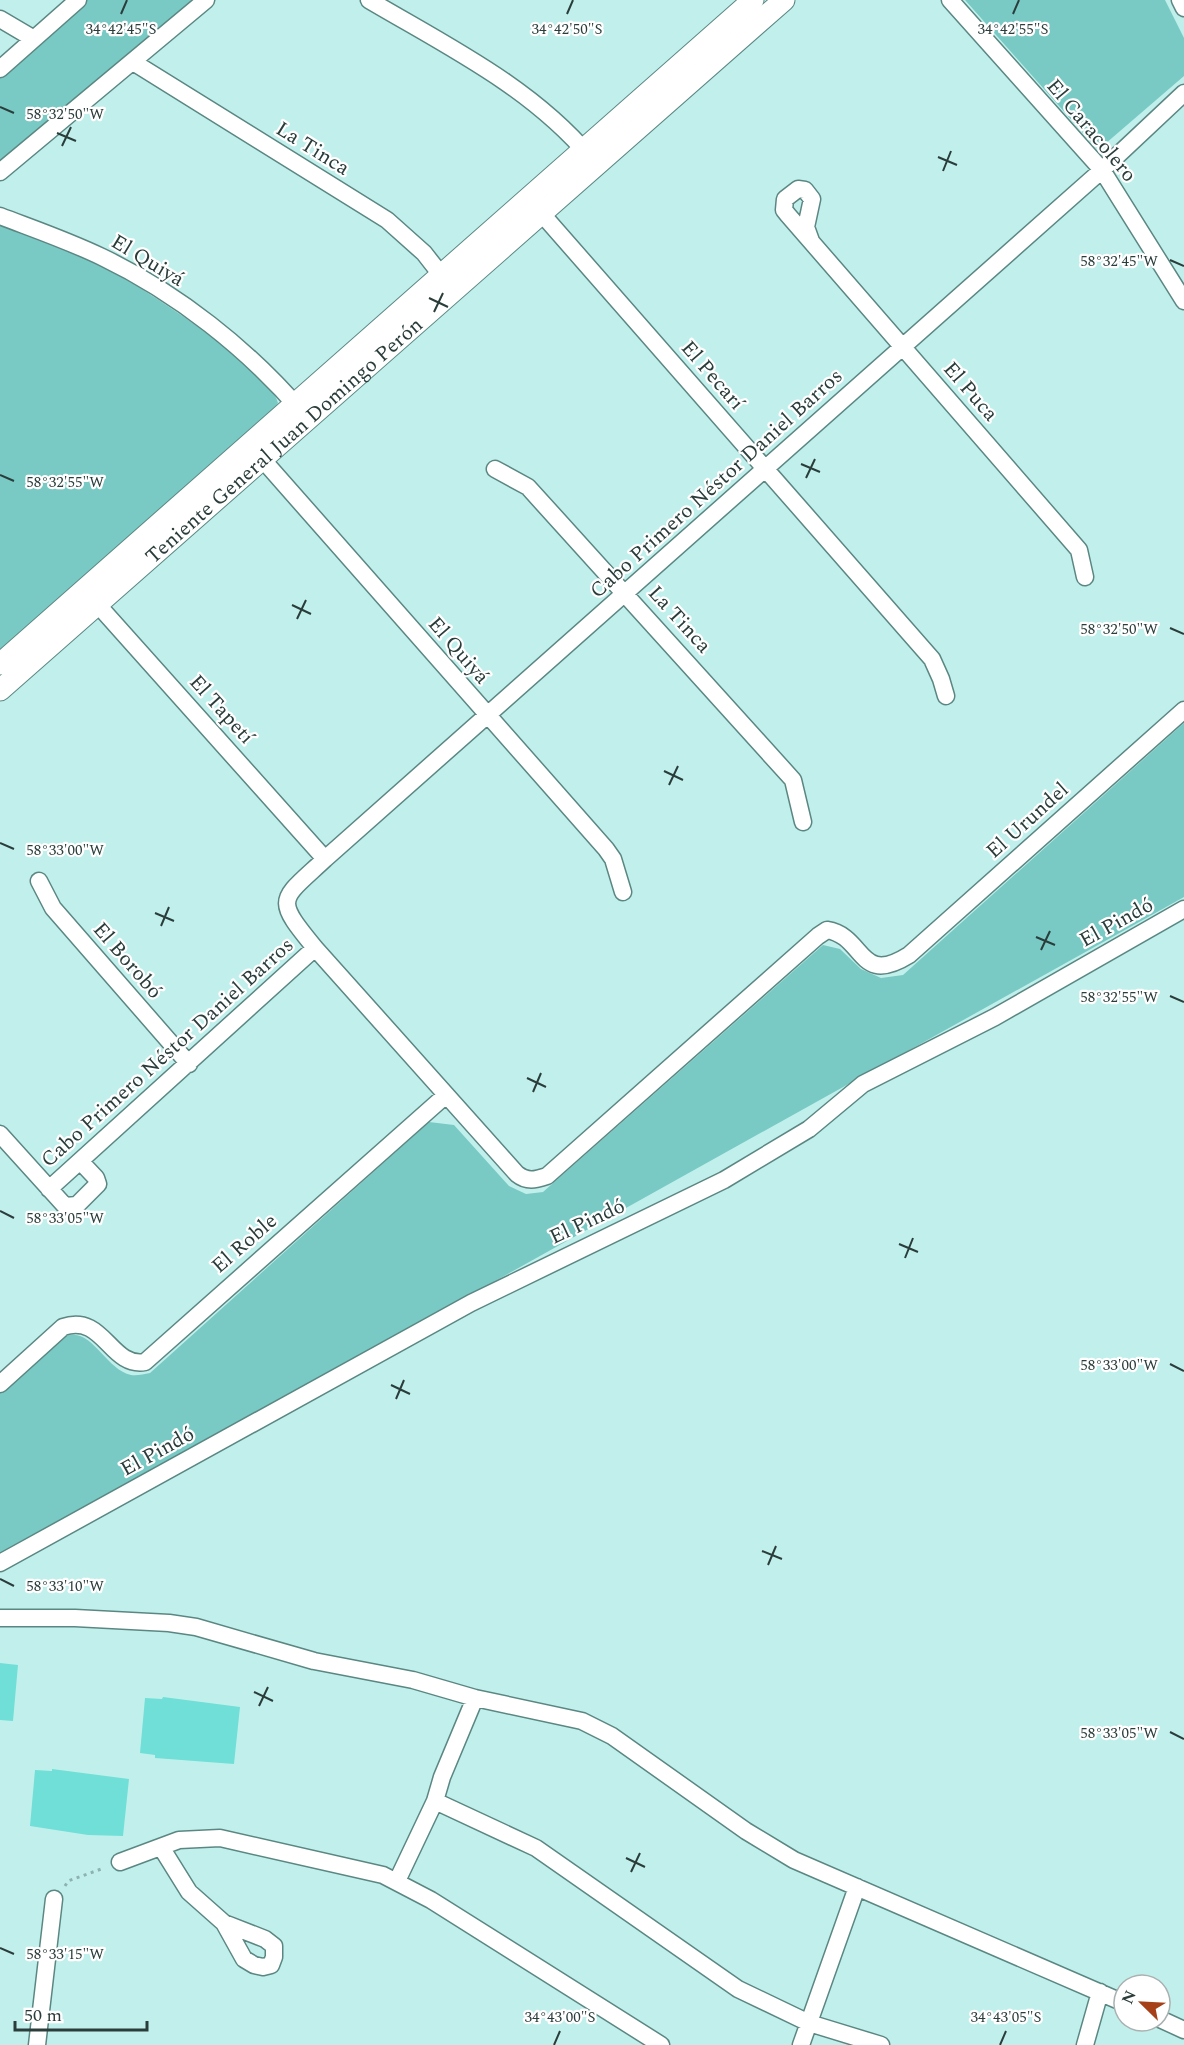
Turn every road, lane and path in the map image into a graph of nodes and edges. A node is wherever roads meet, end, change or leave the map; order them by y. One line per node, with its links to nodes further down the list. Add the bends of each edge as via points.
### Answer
1 (78, 0): 10 (street)
2 (206, 0): 11 (street)
3 (369, 0): 14 (street, via 537,104)
4 (784, 0): 7 (main road, Teniente General Juan Domingo Perón)
5 (950, 0): 15 (street, El Caracolero)
6 (1180, 0): 8 (street)
7 (752, 6): 14 (main road, Teniente General Juan Domingo Perón)
8 (1184, 8)
9 (0, 19): 10 (street)
10 (34, 39): 12 (street)
11 (133, 62): 16 (street); 20 (street, La Tinca, via 387,220 424,253)
12 (0, 69)
13 (1184, 93): 15 (street, Cabo Primero Néstor Daniel Barros)
14 (590, 157): 17 (main road, Teniente General Juan Domingo Perón)
15 (1102, 170): 21 (street, El Caracolero); 22 (street, Cabo Primero Néstor Daniel Barros)
16 (0, 172)
17 (536, 206): 20 (main road, Teniente General Juan Domingo Perón); 26 (street, El Pecarí)
18 (0, 216): 23 (street, El Quiyá, via 73,244 137,275 236,345)
19 (811, 241): 22 (street, El Puca)
20 (448, 283): 23 (main road, Teniente General Juan Domingo Perón)
21 (1184, 301)
22 (903, 346): 26 (street, Cabo Primero Néstor Daniel Barros); 27 (street, El Puca, via 1079,550)
23 (302, 412): 24 (main road, Teniente General Juan Domingo Perón)
24 (256, 452): 29 (main road, Teniente General Juan Domingo Perón); 34 (street, El Quiyá)
25 (495, 469): 28 (street, La Tinca, via 528,487)
26 (766, 470): 28 (street, Cabo Primero Néstor Daniel Barros); 32 (street, El Pecarí, via 932,659)
27 (1085, 577)
28 (627, 593): 34 (street, Cabo Primero Néstor Daniel Barros); 35 (street, La Tinca, via 793,780)
29 (92, 597): 30 (main road, Teniente General Juan Domingo Perón); 31 (main road, Teniente General Juan Domingo Perón); 36 (street, El Tapetí)
30 (0, 664)
31 (0, 690)
32 (945, 696)
33 (1184, 710): 42 (street, El Urundel, via 898,962 876,965 865,960 841,934 827,930 547,1176 524,1179)
34 (488, 717): 36 (street, Cabo Primero Néstor Daniel Barros); 38 (street, El Quiyá, via 606,849)
35 (803, 822)
36 (326, 859): 40 (street, Cabo Primero Néstor Daniel Barros, via 291,890 286,900 286,910)
37 (39, 881): 41 (street, El Borobó, via 53,908)
38 (623, 892)
39 (1184, 909): 47 (street, El Pindó, via 995,1017 863,1084 809,1129 724,1180 471,1303)
40 (315, 948): 41 (street, Cabo Primero Néstor Daniel Barros); 42 (street)
41 (189, 1064): 44 (street, Cabo Primero Néstor Daniel Barros)
42 (446, 1095): 46 (street, El Roble, via 144,1362 127,1361 84,1324 75,1323 63,1327)
43 (0, 1134): 45 (street)
44 (80, 1161): 45 (street, Cabo Primero Néstor Daniel Barros); 45 (street, via 96,1178 96,1188 72,1207 65,1206)
45 (49, 1189)
46 (0, 1384)
47 (0, 1563)
48 (0, 1618): 49 (street, via 75,1618 196,1627 314,1661 414,1680)
49 (475, 1698): 50 (street); 54 (street, via 566,1716 596,1727 771,1847)
50 (435, 1801): 53 (street); 59 (street, via 536,1848 738,1989)
51 (161, 1847): 52 (street); 53 (street, via 179,1840 220,1838); 56 (street, via 189,1892)
52 (120, 1862): 55 (path, via 68,1881)
53 (397, 1881): 61 (street)
54 (857, 1887): 57 (street); 59 (street)
55 (54, 1899): 60 (street)
56 (224, 1923)
57 (1100, 1992): 58 (street); 64 (street)
58 (1112, 1998)
59 (809, 2023): 62 (street); 63 (street)
60 (37, 2045)
61 (661, 2045)
62 (801, 2045)
63 (881, 2045)
64 (1085, 2045)

